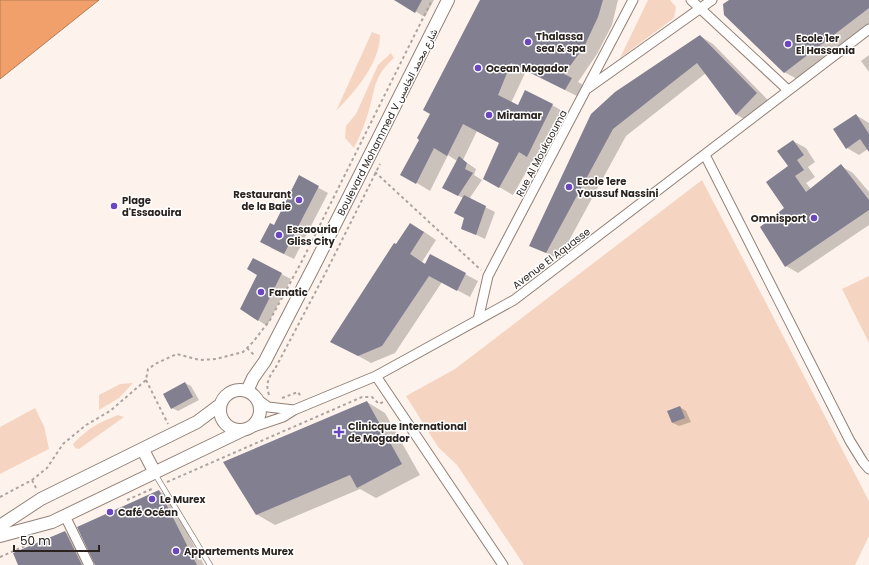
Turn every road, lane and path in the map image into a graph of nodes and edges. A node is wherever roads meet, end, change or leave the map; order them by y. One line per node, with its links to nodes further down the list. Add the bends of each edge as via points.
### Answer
1 (432, 0): 30 (path, via 302,260 270,320 253,342 243,352 216,359 200,360 177,354 157,362 148,369 146,380 128,397 63,444 47,468 32,480)
2 (448, 0): 11 (street, Boulevard Mohammed V شارع محمد الخامس)
3 (633, 0): 8 (street, Rue Al Moukaouma)
4 (691, 0): 6 (street)
5 (712, 0): 6 (street)
6 (700, 9): 8 (street); 9 (street)
7 (869, 29): 9 (street, Avenue El Aquasse)
8 (587, 89): 12 (street, Rue Al Moukaouma)
9 (788, 90): 10 (street, Avenue El Aquasse)
10 (705, 156): 13 (street, Avenue El Aquasse, via 514,300); 27 (street, via 850,441)
11 (364, 166): 12 (path, via 376,172); 16 (street, Boulevard Mohammed V شارع محمد الخامس, via 265,362)
12 (488, 276): 13 (street, Rue Al Moukaouma)
13 (478, 320): 15 (street, Avenue El Aquasse)
14 (276, 367): 17 (path, via 266,387)
15 (376, 376): 18 (street); 22 (street, Avenue El Aquasse)
16 (247, 391): 19 (street); 21 (street, via 234,391)
17 (269, 395)
18 (390, 398): 24 (path, via 379,404 372,397 362,397); 39 (street)
19 (257, 399): 23 (street, via 268,407); 25 (street, via 259,418)
20 (276, 400): 22 (path, via 298,392)
21 (221, 404): 25 (street, via 225,423 230,427); 26 (street, via 197,422)
22 (305, 406): 23 (street); 24 (path)
23 (294, 410): 25 (street, via 283,418)
24 (310, 420): 29 (path)
25 (246, 429): 28 (street)
26 (143, 450): 28 (street); 33 (street, via 41,499)
27 (869, 469)
28 (155, 473): 29 (lane); 32 (street)
29 (162, 484): 31 (path); 38 (lane)
30 (0, 497)
31 (126, 500)
32 (65, 516): 35 (street); 37 (street)
33 (0, 526)
34 (49, 535): 36 (path)
35 (0, 536)
36 (0, 557)
37 (89, 565)
38 (210, 565)
39 (503, 565)

